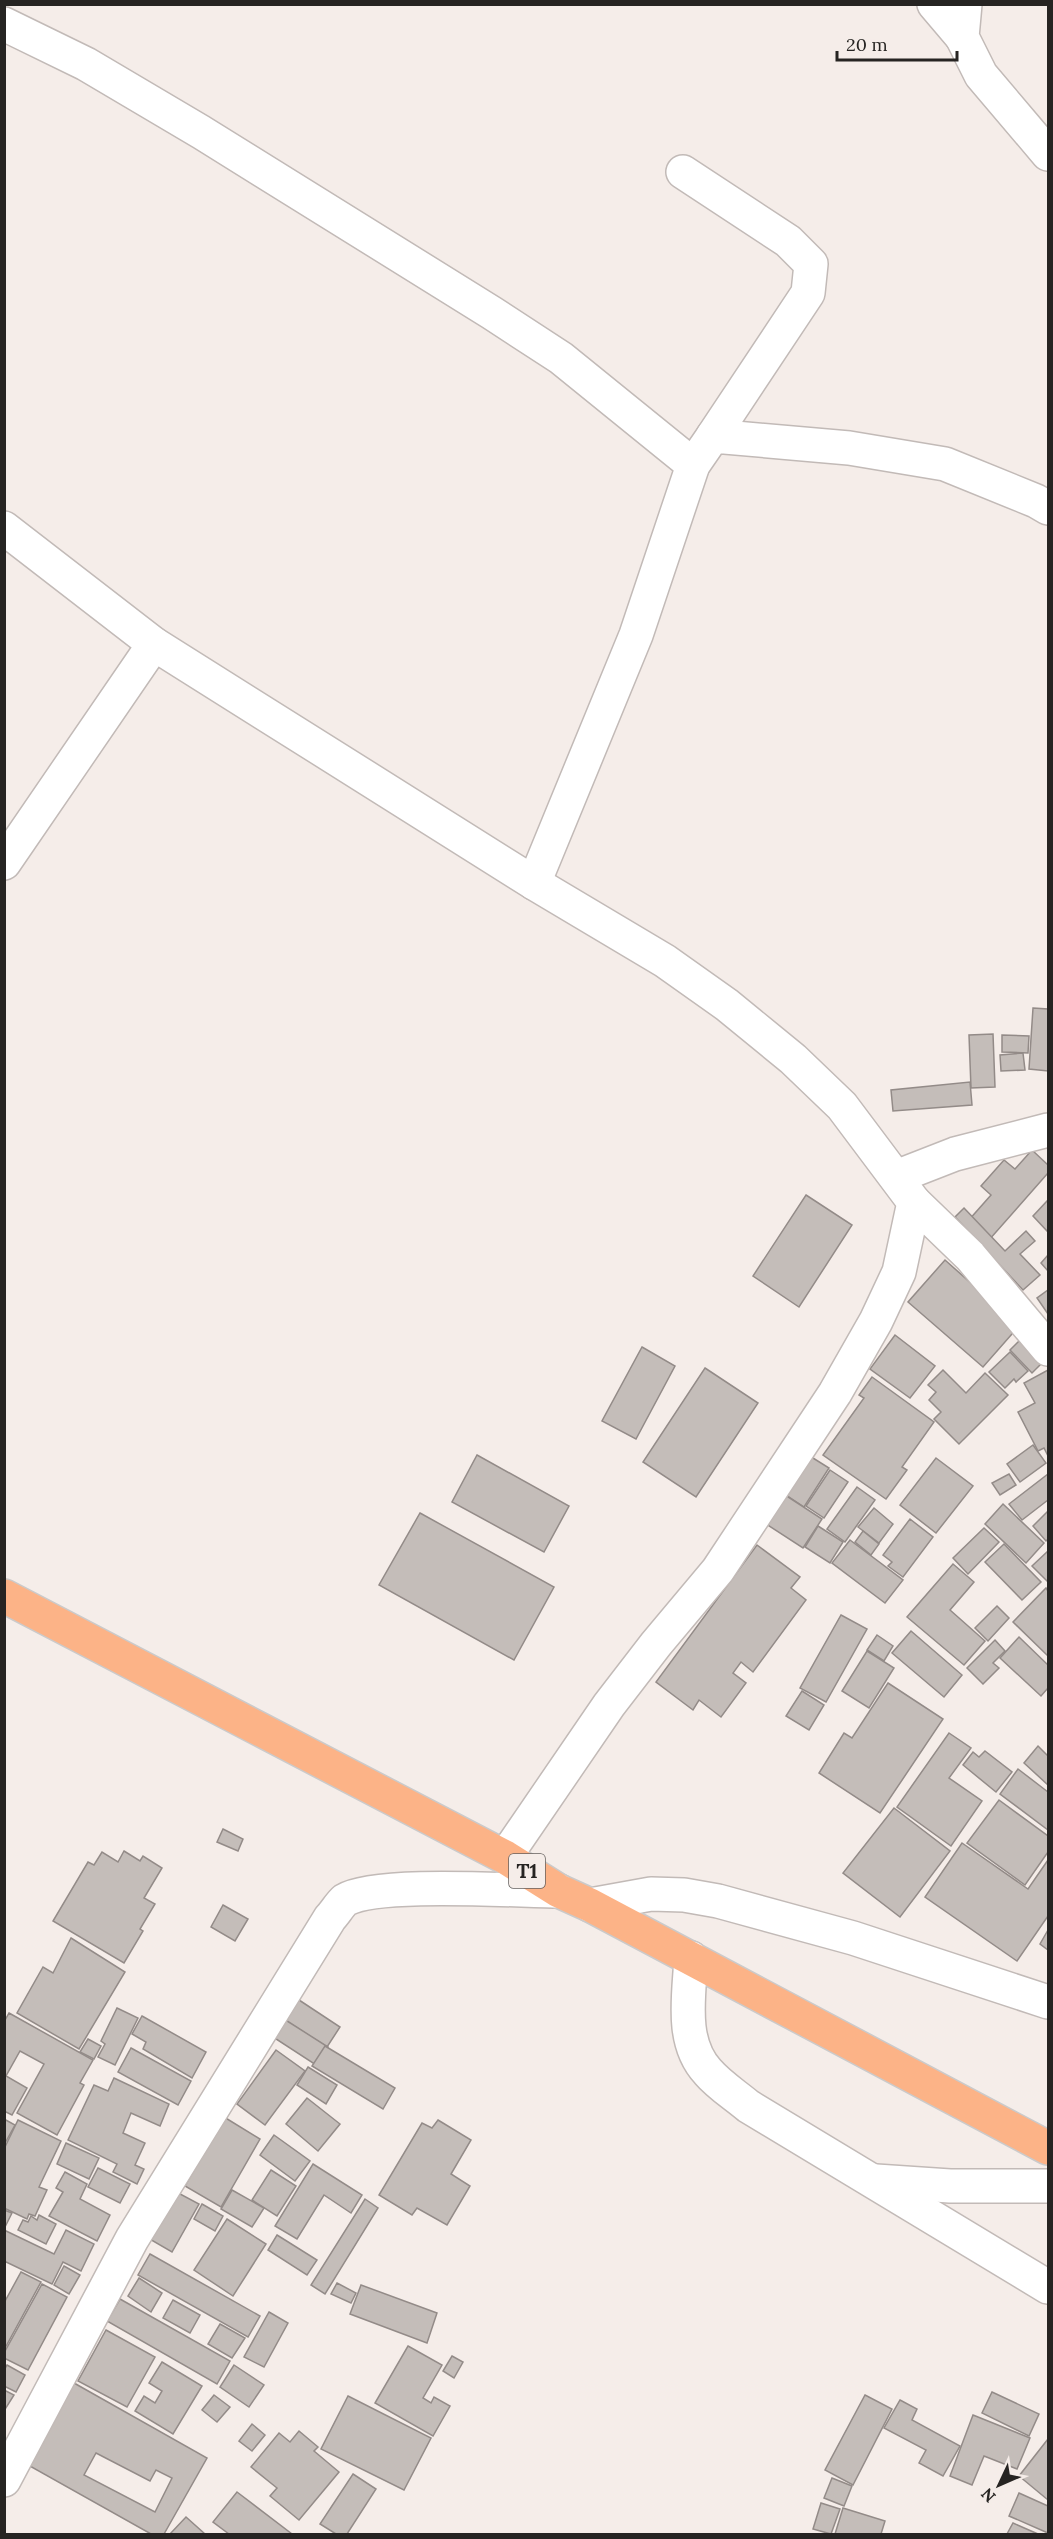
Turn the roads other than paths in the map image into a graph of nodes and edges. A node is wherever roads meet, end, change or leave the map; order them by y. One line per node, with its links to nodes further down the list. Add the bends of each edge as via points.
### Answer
1 (933, 4): 4 (street)
2 (965, 4): 4 (street)
3 (4, 24): 8 (street, via 86,64 201,132 492,313 561,358)
4 (962, 37): 5 (street, via 981,75)
5 (1048, 154)
6 (683, 172): 7 (street, via 788,241 811,264 808,293)
7 (713, 436): 8 (street); 9 (street, via 849,448 945,465)
8 (693, 465): 13 (street, via 636,635)
9 (1048, 508)
10 (4, 528): 11 (street)
11 (154, 644): 12 (street); 13 (street)
12 (4, 863)
13 (534, 882): 15 (street, via 665,961 793,1059 842,1106)
14 (1048, 1130): 15 (street, via 955,1154)
15 (905, 1189): 16 (street, via 970,1256); 18 (street, via 900,1272 835,1393 718,1570 609,1705)
16 (1048, 1349)
17 (4, 1596): 18 (highway, T1)
18 (505, 1857): 19 (highway, T1)
19 (559, 1891): 20 (highway, T1); 27 (street, via 421,1889 370,1893 345,1900 330,1918 132,2239)
20 (590, 1905): 21 (highway, T1); 22 (street, via 651,1894 718,1901 853,1938)
21 (691, 1959): 23 (highway, T1); 24 (street, via 687,2019 693,2047 707,2072 748,2106)
22 (1048, 2002)
23 (1048, 2148)
24 (870, 2181): 25 (street); 26 (street)
25 (1048, 2186)
26 (1048, 2287)
27 (4, 2480)

